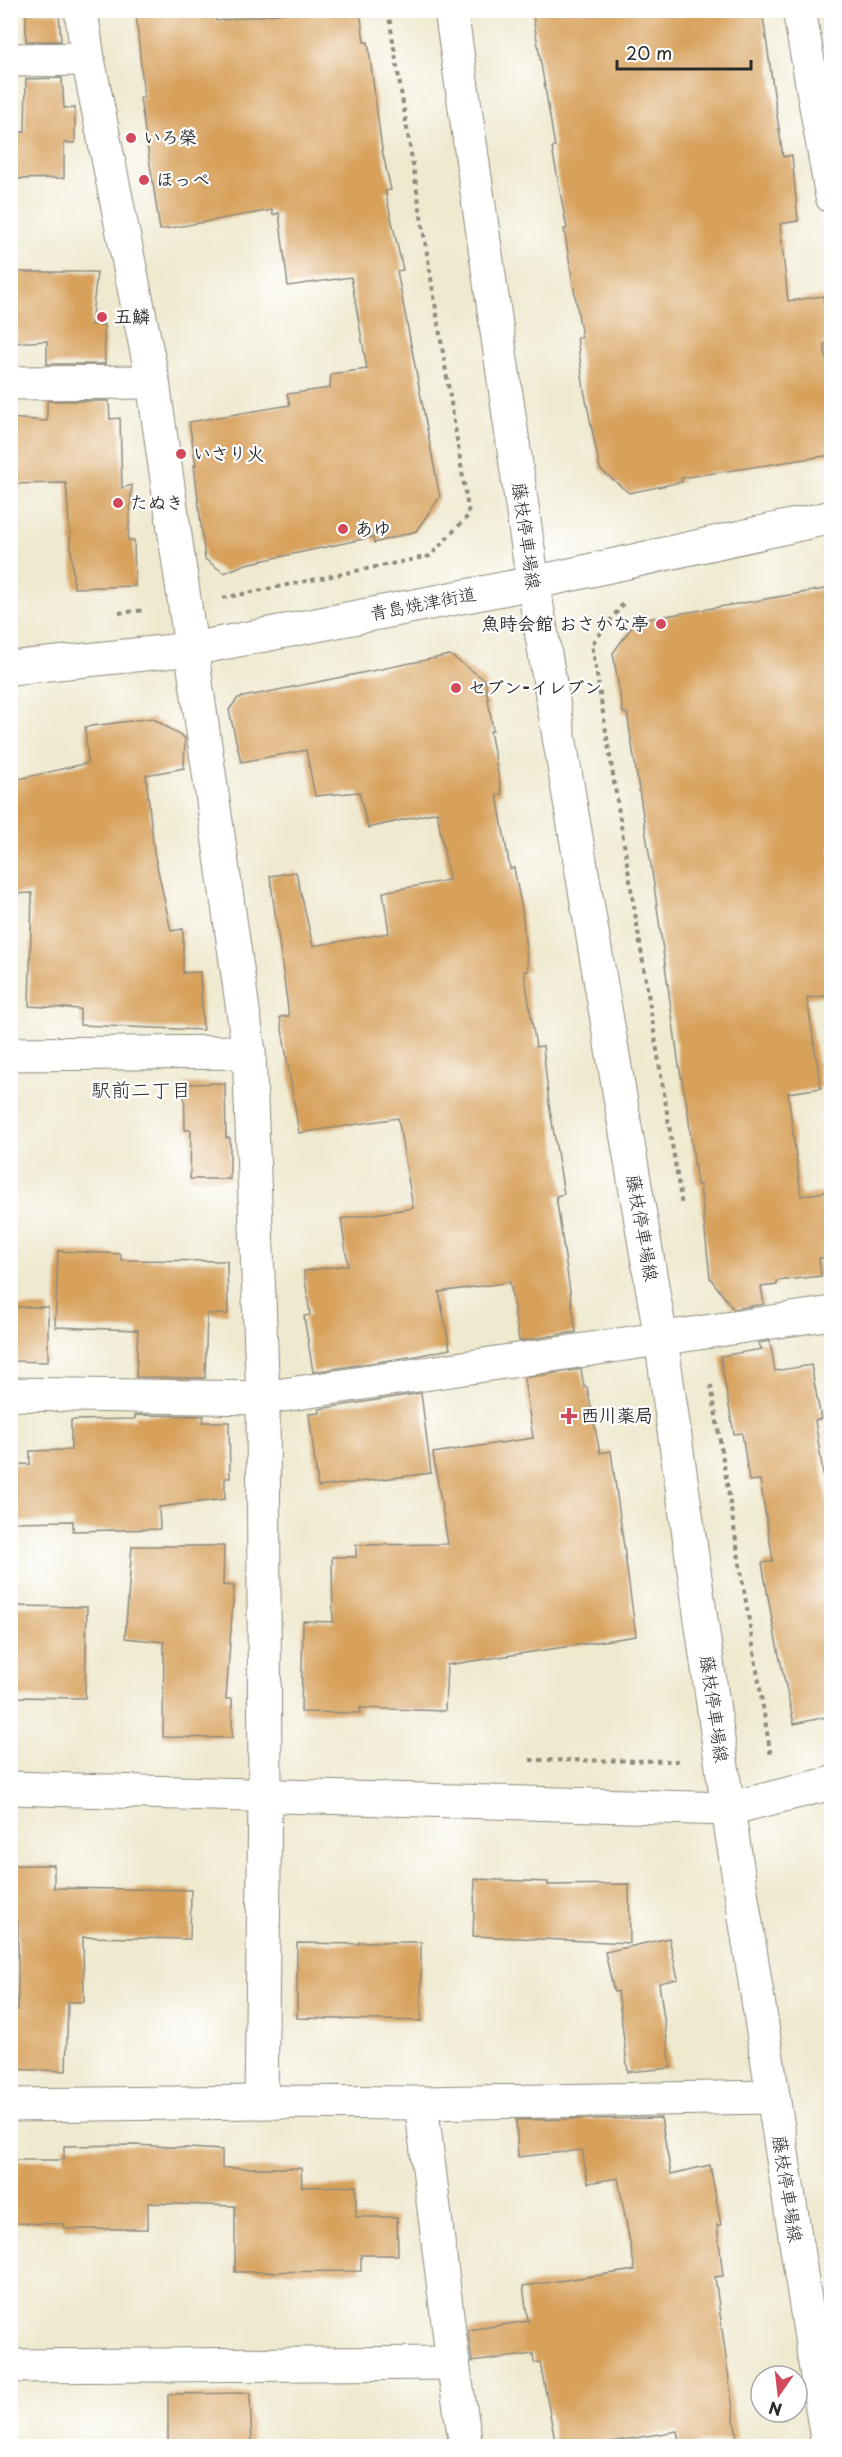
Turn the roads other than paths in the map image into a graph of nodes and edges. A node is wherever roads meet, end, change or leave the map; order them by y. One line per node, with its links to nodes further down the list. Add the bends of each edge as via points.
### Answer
1 (81, 10): 4 (street)
2 (451, 10): 11 (street, 藤枝停車場線)
3 (799, 10): 6 (street)
4 (88, 59): 5 (street); 8 (street)
5 (10, 60)
6 (829, 162): 7 (street)
7 (831, 197)
8 (153, 382): 9 (street); 12 (street)
9 (10, 383)
10 (831, 517): 11 (street, 青島焼津街道)
11 (533, 583): 12 (street, 青島焼津街道); 17 (street, 藤枝停車場線)
12 (192, 649): 13 (street, 青島焼津街道); 14 (street)
13 (10, 668)
14 (249, 1052): 15 (street); 19 (street)
15 (10, 1054)
16 (831, 1313): 17 (street)
17 (661, 1339): 19 (street); 23 (street, 藤枝停車場線)
18 (10, 1394): 19 (street)
19 (263, 1398): 22 (street)
20 (831, 1783): 23 (street)
21 (10, 1788): 22 (street)
22 (265, 1795): 23 (street); 25 (street)
23 (728, 1809): 24 (street, 藤枝停車場線)
24 (773, 2097): 26 (street); 31 (street, 藤枝停車場線)
25 (261, 2102): 26 (street); 27 (street)
26 (421, 2103): 28 (street)
27 (10, 2105)
28 (453, 2363): 29 (street); 30 (street)
29 (10, 2366)
30 (466, 2446)
31 (828, 2446)

